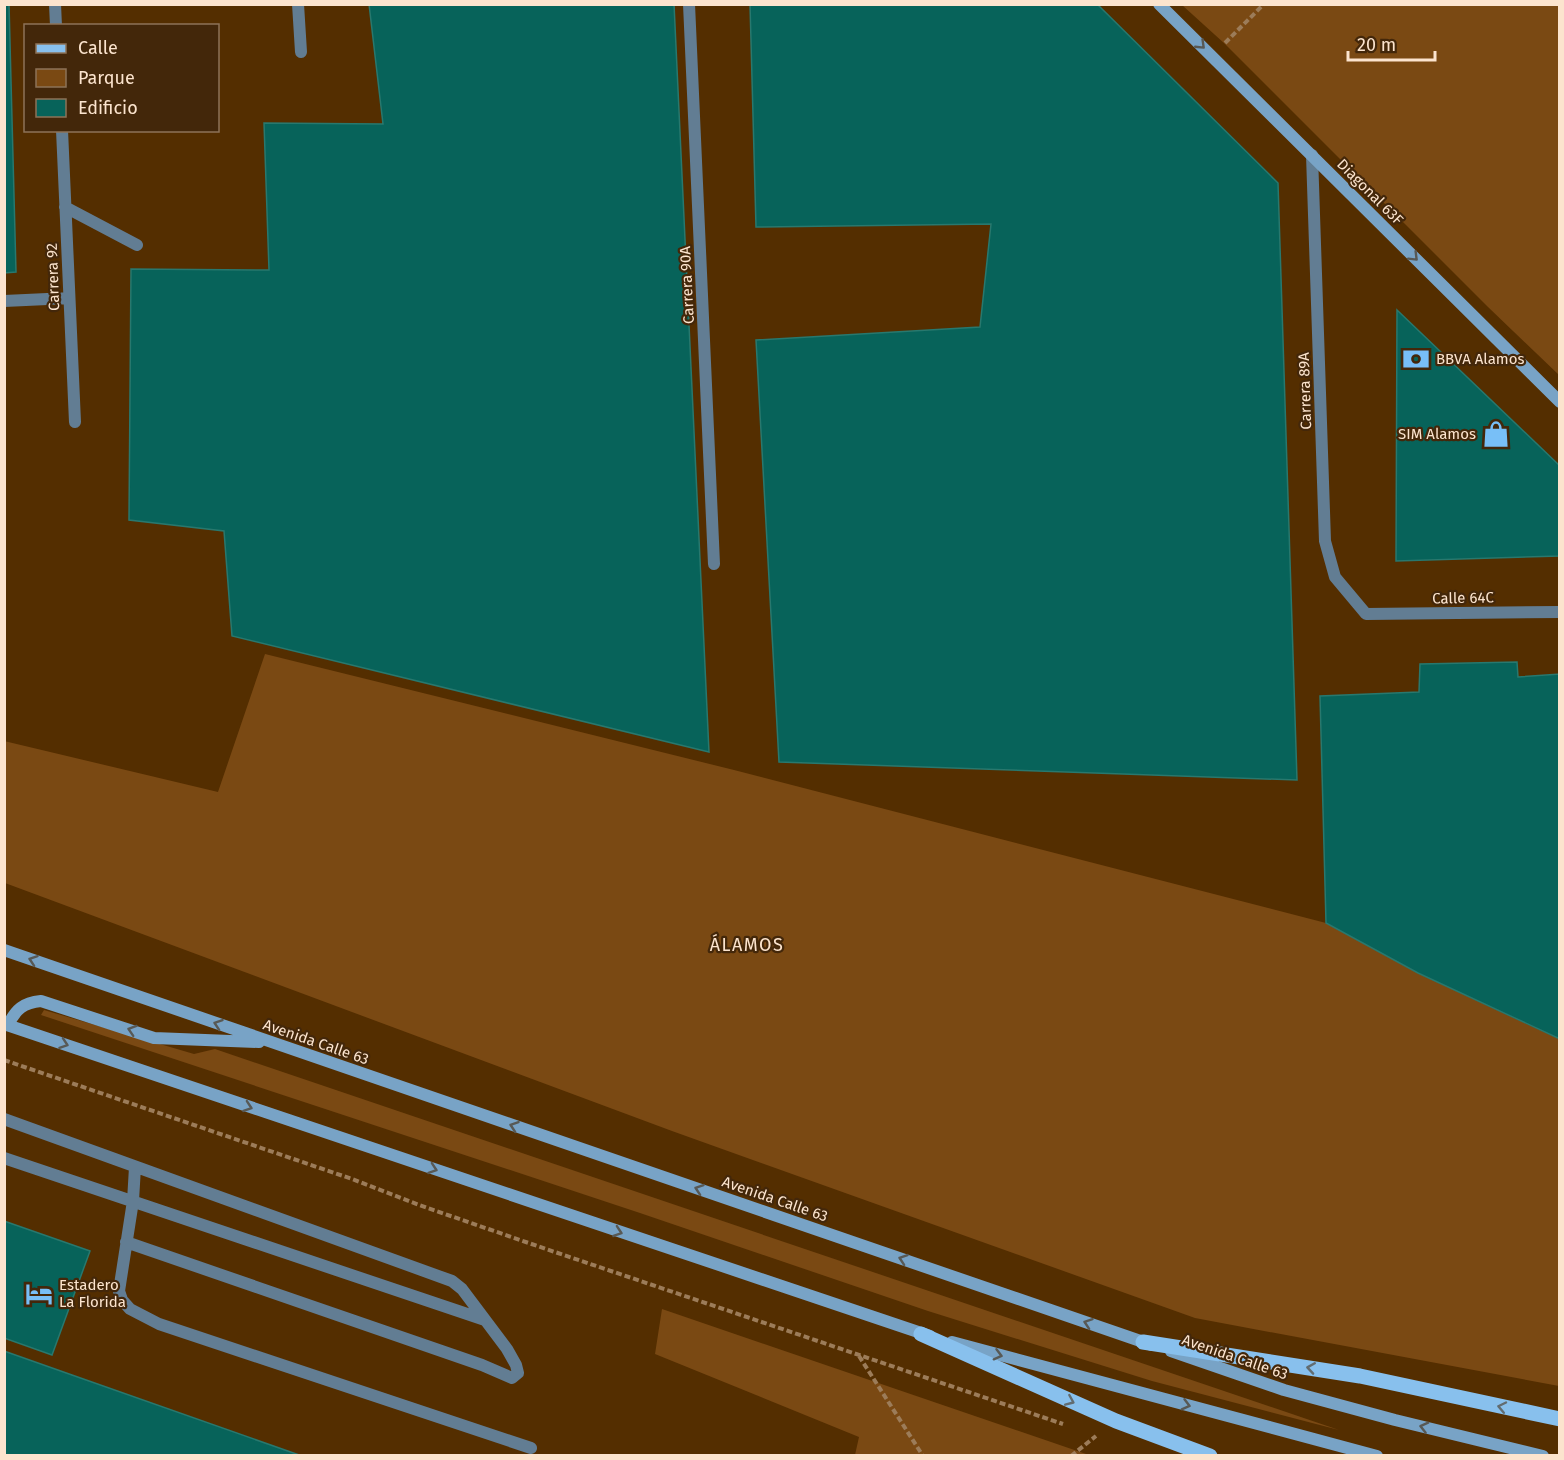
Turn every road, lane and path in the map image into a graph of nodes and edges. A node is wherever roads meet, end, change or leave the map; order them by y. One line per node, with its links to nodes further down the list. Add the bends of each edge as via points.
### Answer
1 (55, 4): 6 (lane)
2 (298, 4): 7 (lane)
3 (690, 4): 17 (lane, Carrera 90A)
4 (1159, 4): 8 (main road, Diagonal 63F, one-way to 8)
5 (1264, 4): 8 (path)
6 (56, 24)
7 (301, 52)
8 (1212, 56): 10 (main road, Diagonal 63F)
9 (62, 132): 11 (lane, Carrera 92)
10 (1312, 156): 15 (main road, Diagonal 63F, one-way to 15); 19 (lane, Carrera 89A, via 1325,541 1335,577)
11 (65, 207): 12 (lane); 13 (lane, Carrera 92)
12 (137, 245)
13 (69, 298): 14 (lane); 16 (lane, Carrera 92)
14 (4, 301)
15 (1560, 402)
16 (75, 422)
17 (714, 564)
18 (1560, 612): 19 (lane, Calle 64C)
19 (1366, 614)
20 (4, 950): 22 (main road, Avenida Calle 63, one-way to 20)
21 (6, 1025): 22 (main road, one-way to 21, via 154,1038 41,1001 21,1006); 30 (main road, one-way to 30)
22 (273, 1043): 31 (main road, Avenida Calle 63, one-way to 22)
23 (4, 1060): 32 (path)
24 (4, 1119): 26 (lane)
25 (4, 1158): 27 (lane)
26 (135, 1167): 27 (lane); 29 (lane, via 452,1281)
27 (133, 1201): 28 (lane); 29 (lane)
28 (126, 1242): 29 (lane, via 514,1378 518,1373 516,1365); 38 (lane, via 119,1291 126,1305 140,1315)
29 (484, 1320)
30 (921, 1334): 41 (main road, one-way to 41, via 1116,1421); 42 (main road, one-way to 42)
31 (1143, 1342): 33 (main road, one-way to 31, via 1360,1376); 43 (main road, Avenida Calle 63, one-way to 31, via 1284,1390)
32 (859, 1355): 34 (path); 39 (path)
33 (1560, 1419)
34 (1073, 1428)
35 (1085, 1432): 36 (path)
36 (1096, 1436): 37 (path); 40 (path)
37 (1106, 1439)
38 (531, 1448)
39 (923, 1455)
40 (1071, 1455)
41 (1210, 1455)
42 (1377, 1455)
43 (1542, 1455)

